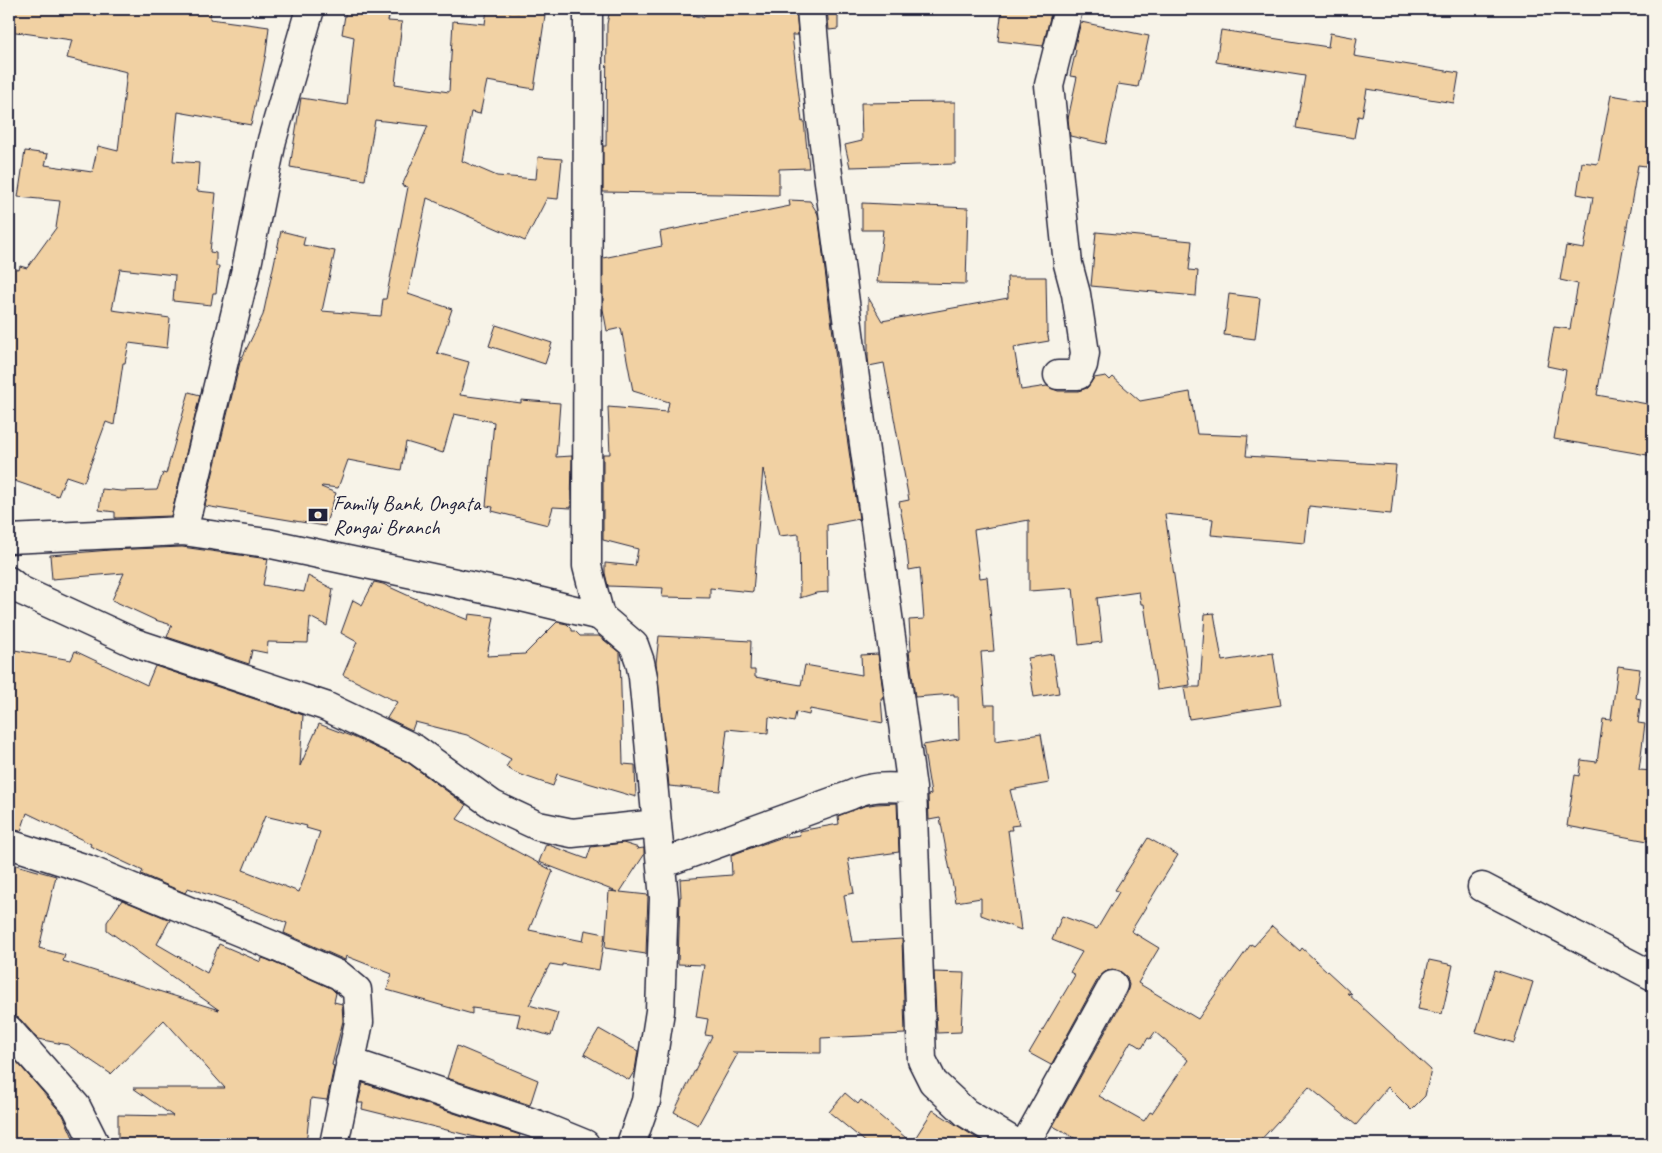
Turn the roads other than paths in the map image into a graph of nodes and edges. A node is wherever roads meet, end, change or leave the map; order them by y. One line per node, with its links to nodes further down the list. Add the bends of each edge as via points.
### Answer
1 (310, 9): 6 (street, via 272,140 248,265)
2 (588, 9): 9 (street, via 587,566)
3 (811, 9): 10 (street, via 821,121)
4 (1068, 9): 5 (street, via 1049,85 1068,264 1085,353 1078,375)
5 (1058, 376)
6 (183, 531): 7 (street); 9 (street, via 267,543)
7 (9, 539)
8 (9, 581): 11 (street, via 20,590 135,643 325,706 415,748 493,805 538,826 572,833)
9 (600, 616): 11 (street, via 634,645 640,662)
10 (912, 788): 13 (street, via 862,790); 23 (street, via 922,1060 932,1082 966,1113)
11 (657, 824): 13 (street)
12 (9, 844): 18 (street, via 87,869 339,975 357,990 359,1022)
13 (661, 864): 22 (street, via 664,898 660,1011 646,1101)
14 (1482, 887): 15 (street)
15 (1653, 976)
16 (1113, 985): 24 (street)
17 (9, 1030): 19 (street, via 76,1106)
18 (350, 1062): 20 (street); 21 (street, via 536,1124)
19 (95, 1144)
20 (334, 1144)
21 (584, 1144)
22 (631, 1144)
23 (1017, 1144)
24 (1025, 1144)

